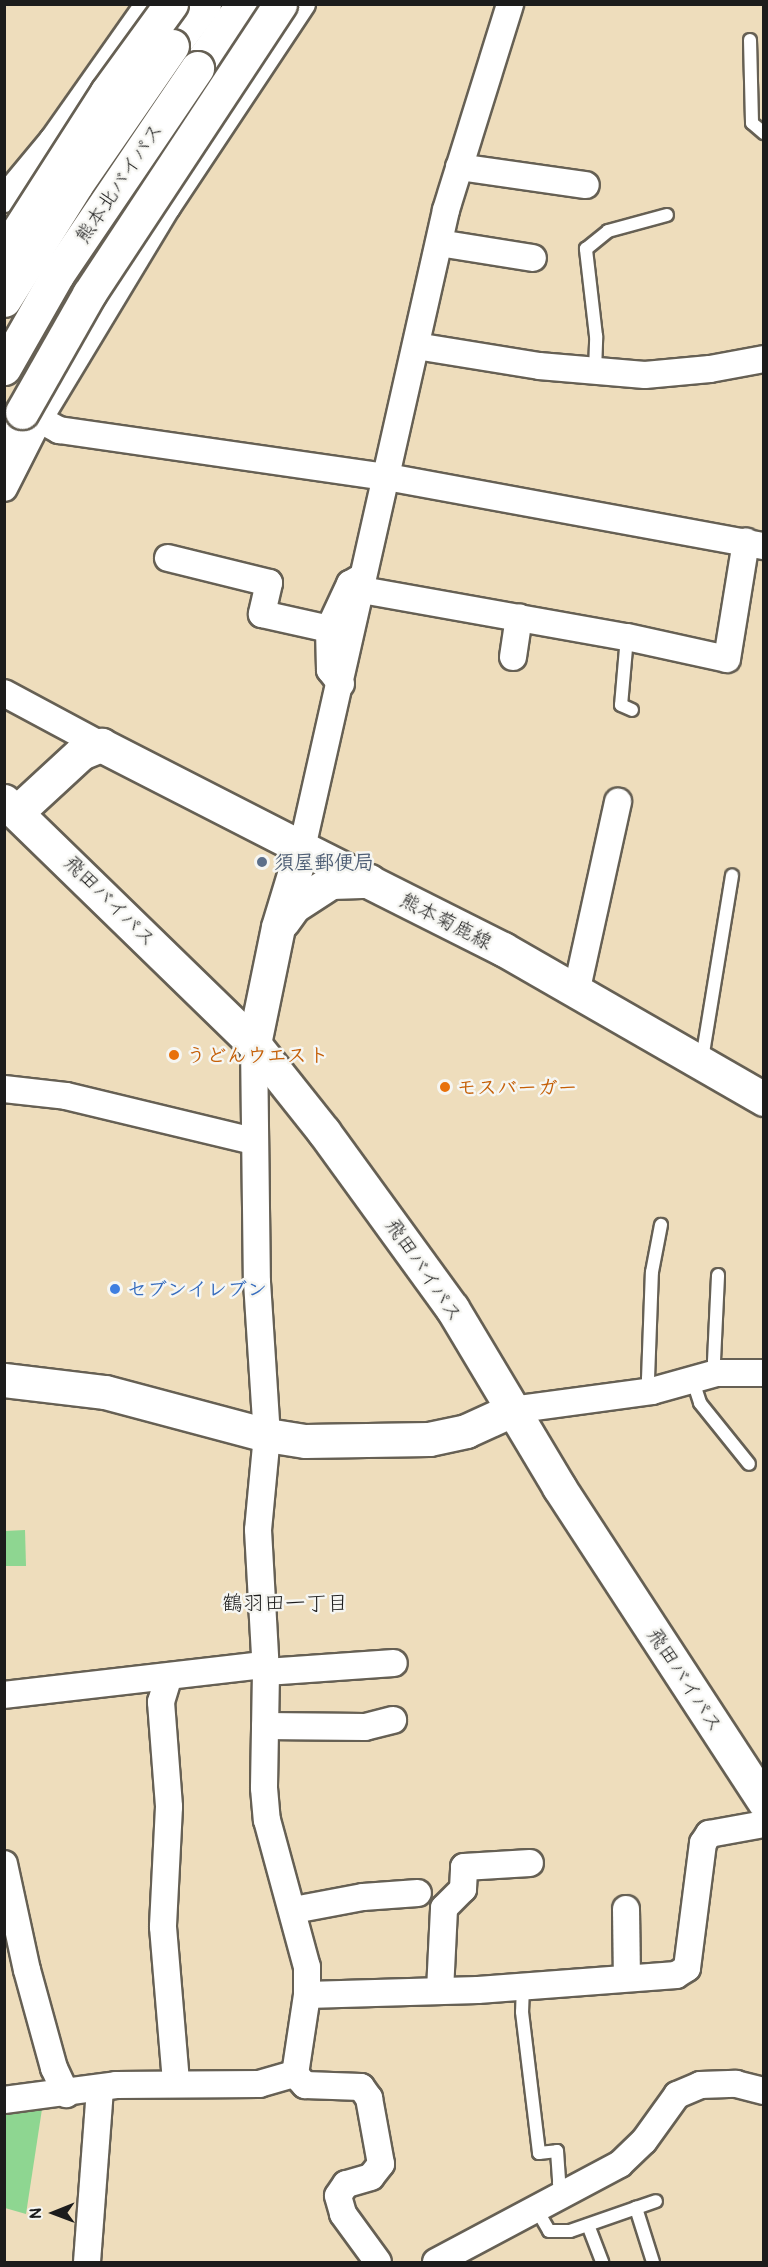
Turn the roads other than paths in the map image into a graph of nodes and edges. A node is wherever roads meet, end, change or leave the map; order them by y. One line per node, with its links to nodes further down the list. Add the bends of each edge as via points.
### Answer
1 (149, 4): 10 (street)
2 (171, 4): 17 (main road, bridge, via 108,92)
3 (204, 4): 19 (main road, 熊本北バイパス, bridge, via 76,185)
4 (243, 4): 22 (main road, 熊本北バイパス, bridge, via 57,274)
5 (280, 4): 24 (main road, bridge, via 89,294)
6 (302, 4): 14 (street)
7 (510, 4): 11 (street)
8 (750, 40): 9 (lane, via 752,123)
9 (764, 133)
10 (53, 140): 13 (street); 14 (street)
11 (459, 167): 12 (street); 16 (street)
12 (586, 186)
13 (4, 200)
14 (167, 207): 24 (street)
15 (667, 215): 23 (lane, via 608,231 586,249 596,336)
16 (439, 243): 18 (street); 20 (street)
17 (4, 253)
18 (533, 258)
19 (4, 300)
20 (416, 346): 23 (street); 26 (street)
21 (764, 360): 23 (street, via 645,375)
22 (4, 368)
23 (595, 372)
24 (31, 415): 25 (main road); 26 (street, via 59,430); 27 (street)
25 (4, 446)
26 (387, 477): 28 (street); 30 (street)
27 (4, 488)
28 (754, 544): 33 (street, via 727,659)
29 (168, 558): 32 (street, via 269,583 262,614)
30 (363, 583): 31 (street); 32 (street, via 350,584); 35 (street)
31 (519, 617): 33 (street); 34 (street)
32 (328, 629): 35 (street, via 330,670)
33 (627, 637): 37 (lane, via 621,705)
34 (513, 657)
35 (342, 684): 41 (street)
36 (4, 693): 38 (street)
37 (632, 710)
38 (101, 745): 40 (main road, via 81,753); 41 (main road, 熊本菊鹿線)
39 (618, 802): 45 (street)
40 (9, 807): 46 (main road, 飛田バイパス)
41 (302, 848): 43 (main road, 熊本菊鹿線); 44 (main road)
42 (732, 875): 47 (lane)
43 (369, 881): 44 (main road, via 330,882 294,906); 45 (main road, 熊本菊鹿線, via 503,950)
44 (278, 927): 46 (main road)
45 (576, 993): 47 (main road, 熊本菊鹿線)
46 (254, 1044): 50 (street); 58 (main road, 飛田バイパス, via 400,1233 452,1308)
47 (701, 1063): 49 (main road, 熊本菊鹿線)
48 (4, 1089): 50 (street, via 66,1096)
49 (764, 1099)
50 (254, 1141): 59 (street)
51 (661, 1225): 57 (lane, via 652,1272 648,1379)
52 (718, 1275): 53 (lane, via 714,1361)
53 (717, 1372): 54 (street); 55 (street)
54 (764, 1373)
55 (692, 1377): 57 (street); 60 (lane, via 700,1402)
56 (4, 1380): 59 (main road, via 105,1392)
57 (652, 1391): 58 (street)
58 (512, 1410): 59 (main road, via 466,1431 429,1439 305,1442); 67 (main road, 飛田バイパス)
59 (267, 1435): 62 (street, via 258,1530)
60 (749, 1464)
61 (394, 1663): 62 (street)
62 (265, 1668): 63 (street); 66 (street)
63 (168, 1679): 64 (street); 79 (street, via 161,1702 170,1807 163,1927)
64 (4, 1695)
65 (393, 1720): 66 (street, via 365,1726)
66 (265, 1726): 73 (street, via 267,1820)
67 (764, 1802)
68 (764, 1824): 74 (street, via 709,1834 703,1843 687,1968 676,1975)
69 (530, 1863): 76 (street, via 464,1867 464,1889 444,1908)
70 (4, 1864): 82 (street, via 27,1970 54,2068)
71 (418, 1893): 73 (street, via 363,1897)
72 (626, 1909): 74 (street)
73 (294, 1910): 77 (street, via 307,1967)
74 (627, 1977): 75 (street)
75 (523, 1985): 76 (street); 84 (lane, via 522,2012 539,2153 557,2151)
76 (440, 1991): 77 (street)
77 (307, 1995): 78 (street)
78 (295, 2074): 79 (street, via 259,2084); 90 (street, via 305,2085 361,2087 369,2098 381,2164 371,2177 346,2184 338,2196 343,2214)
79 (176, 2083): 80 (street)
80 (100, 2089): 82 (street); 89 (street)
81 (764, 2091): 84 (street, via 736,2084 700,2085 677,2095 644,2141 621,2164)
82 (66, 2094): 83 (street)
83 (4, 2100)
84 (564, 2196): 87 (street)
85 (656, 2201): 86 (lane)
86 (636, 2208): 88 (lane); 93 (lane)
87 (537, 2210): 88 (lane, via 549,2230 570,2231); 91 (street)
88 (588, 2225): 92 (lane)
89 (87, 2262)
90 (378, 2262)
91 (436, 2262)
92 (602, 2262)
93 (653, 2262)

